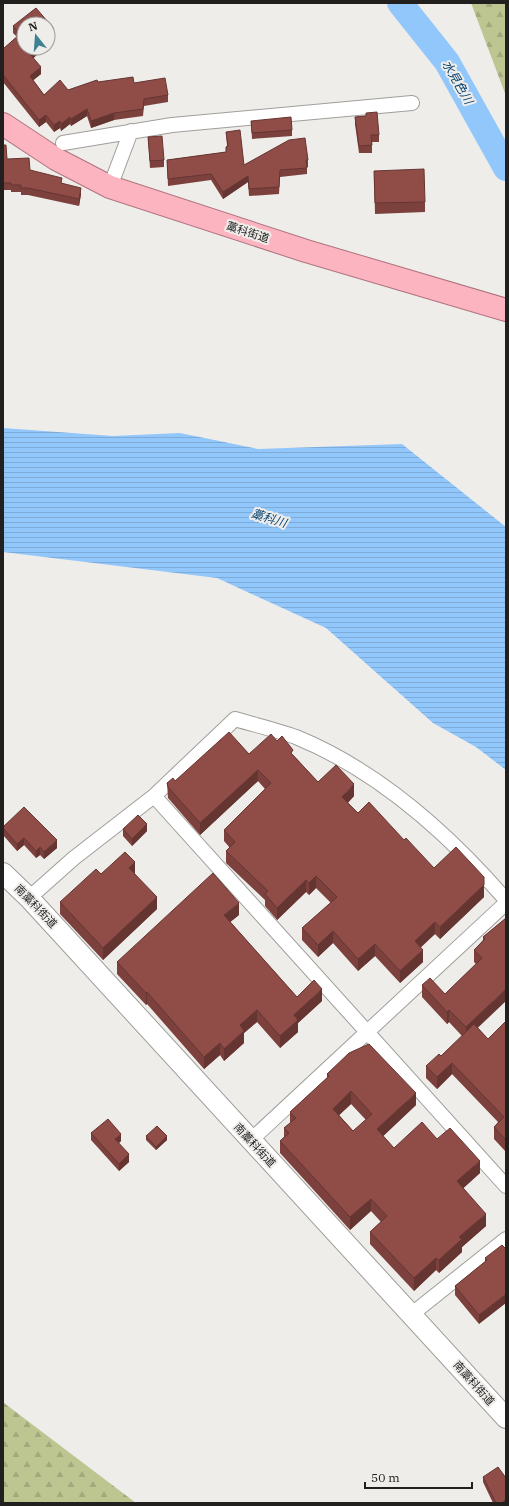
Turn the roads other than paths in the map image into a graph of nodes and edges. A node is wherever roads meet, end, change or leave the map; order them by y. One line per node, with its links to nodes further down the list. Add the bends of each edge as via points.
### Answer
1 (412, 103): 3 (street)
2 (3, 124): 5 (highway, 藁科街道, via 56,159)
3 (131, 131): 4 (street); 5 (street)
4 (63, 143)
5 (110, 187): 6 (highway, 藁科街道, via 306,251)
6 (506, 310)
7 (154, 796): 9 (street, via 74,858); 10 (street, via 235,719 295,737 395,792 424,816); 11 (street)
8 (3, 873): 9 (main road, 南藁科街道)
9 (30, 898): 12 (main road, 南藁科街道)
10 (506, 901): 11 (street)
11 (367, 1032): 12 (street); 13 (street)
12 (251, 1140): 15 (main road, 南藁科街道)
13 (506, 1186)
14 (506, 1239): 15 (street)
15 (412, 1314): 16 (main road, 南藁科街道)
16 (506, 1418)

